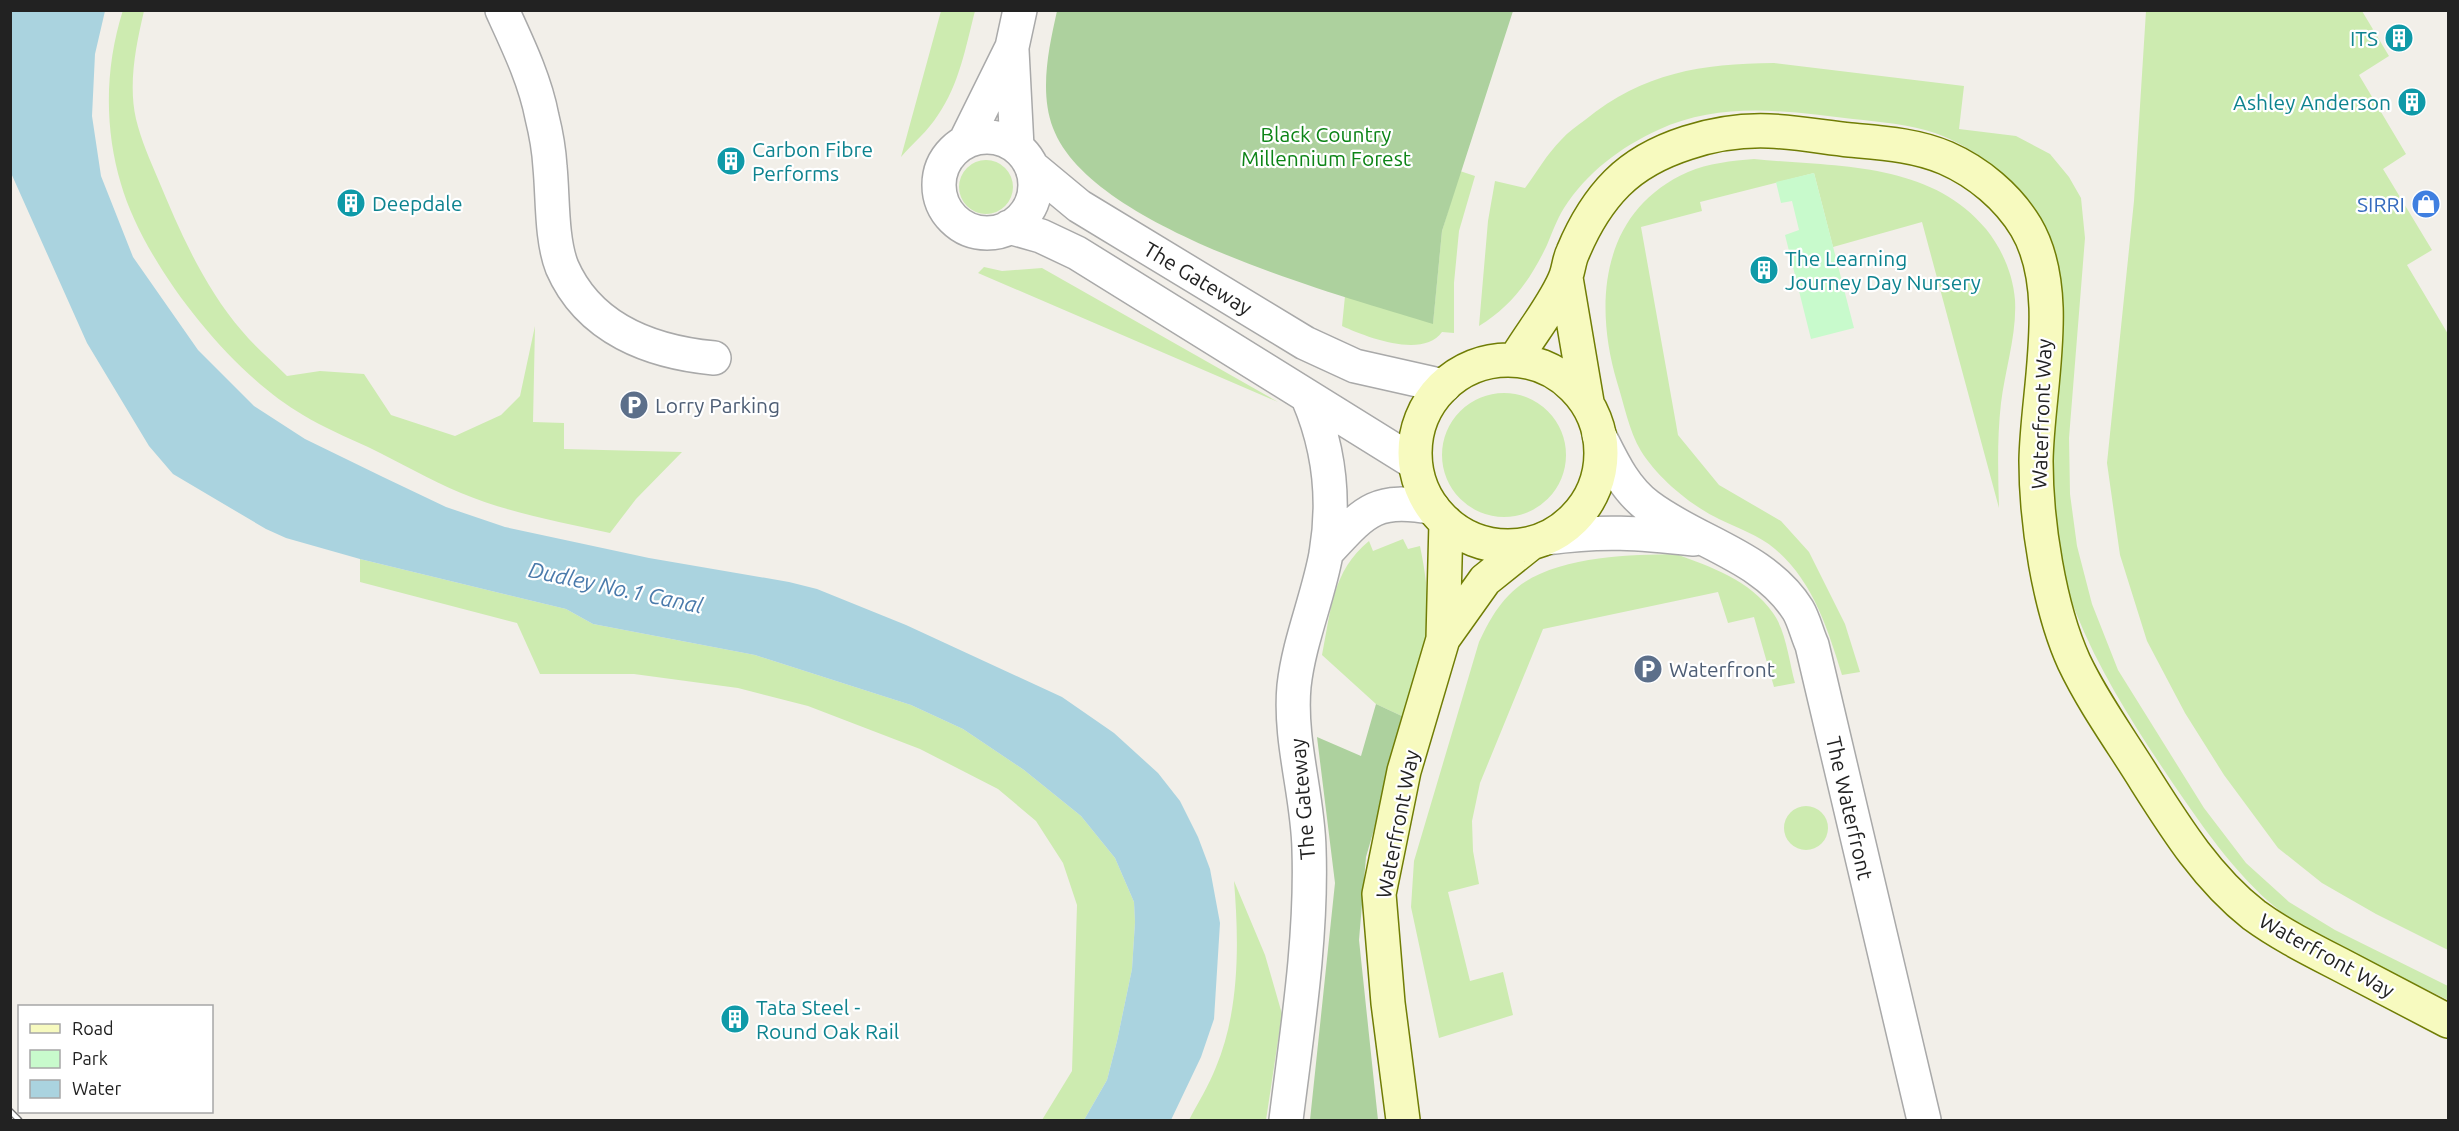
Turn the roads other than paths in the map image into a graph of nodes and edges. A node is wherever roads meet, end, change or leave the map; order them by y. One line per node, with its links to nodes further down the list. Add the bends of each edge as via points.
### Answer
1 (502, 10): 8 (street, via 542,115 562,266 585,304 612,328 640,343 681,355)
2 (1020, 10): 3 (street, The Gateway)
3 (1012, 47): 4 (street, The Gateway); 5 (street, The Gateway)
4 (965, 142): 5 (street, The Gateway, via 997,138); 6 (street, The Gateway, via 949,156 941,172 939,189 943,204 968,229 996,232)
5 (1024, 157): 6 (street, The Gateway, via 1035,182 1034,197 1020,219); 10 (street, The Gateway, via 1079,207 1305,343 1355,366)
6 (1009, 227): 11 (street, The Gateway, via 1041,236 1077,253)
7 (1566, 278): 9 (street, Waterfront Way); 12 (street, Waterfront Way); 20 (street, Waterfront Way, via 1571,256 1588,222 1616,184 1645,162 1687,144 1723,135 1766,131 1914,147 1948,159 2005,199 2027,228 2042,265 2046,307 2036,484 2042,538 2059,617 2073,659 2088,687 2201,863 2253,914 2315,952)
8 (714, 358)
9 (1515, 360): 10 (street, Waterfront Way, via 1495,360 1476,366); 12 (street, Waterfront Way, via 1556,372)
10 (1444, 386): 14 (street, Waterfront Way, via 1421,421)
11 (1308, 398): 14 (street, The Gateway); 18 (street, The Gateway, via 1327,458)
12 (1587, 402): 13 (street, Waterfront Way)
13 (1599, 435): 16 (street, Waterfront Way, via 1602,452 1598,478 1588,502 1563,529); 17 (street, The Waterfront, via 1624,483 1648,506)
14 (1415, 463): 15 (street, Waterfront Way, via 1424,492)
15 (1439, 515): 16 (street, via 1471,539 1500,546); 18 (street, The Gateway, via 1404,502 1374,507); 19 (street, Waterfront Way)
16 (1538, 541): 17 (street, The Waterfront, via 1590,531); 19 (street, Waterfront Way, via 1485,580)
17 (1708, 541): 23 (street, The Waterfront, via 1780,585 1799,612 1812,645)
18 (1326, 553): 21 (street, The Gateway, via 1294,687 1297,756 1310,848 1305,950)
19 (1443, 639): 22 (street, Waterfront Way, via 1404,771 1379,894)
20 (2448, 1021)
21 (1286, 1120)
22 (1403, 1120)
23 (1924, 1120)

